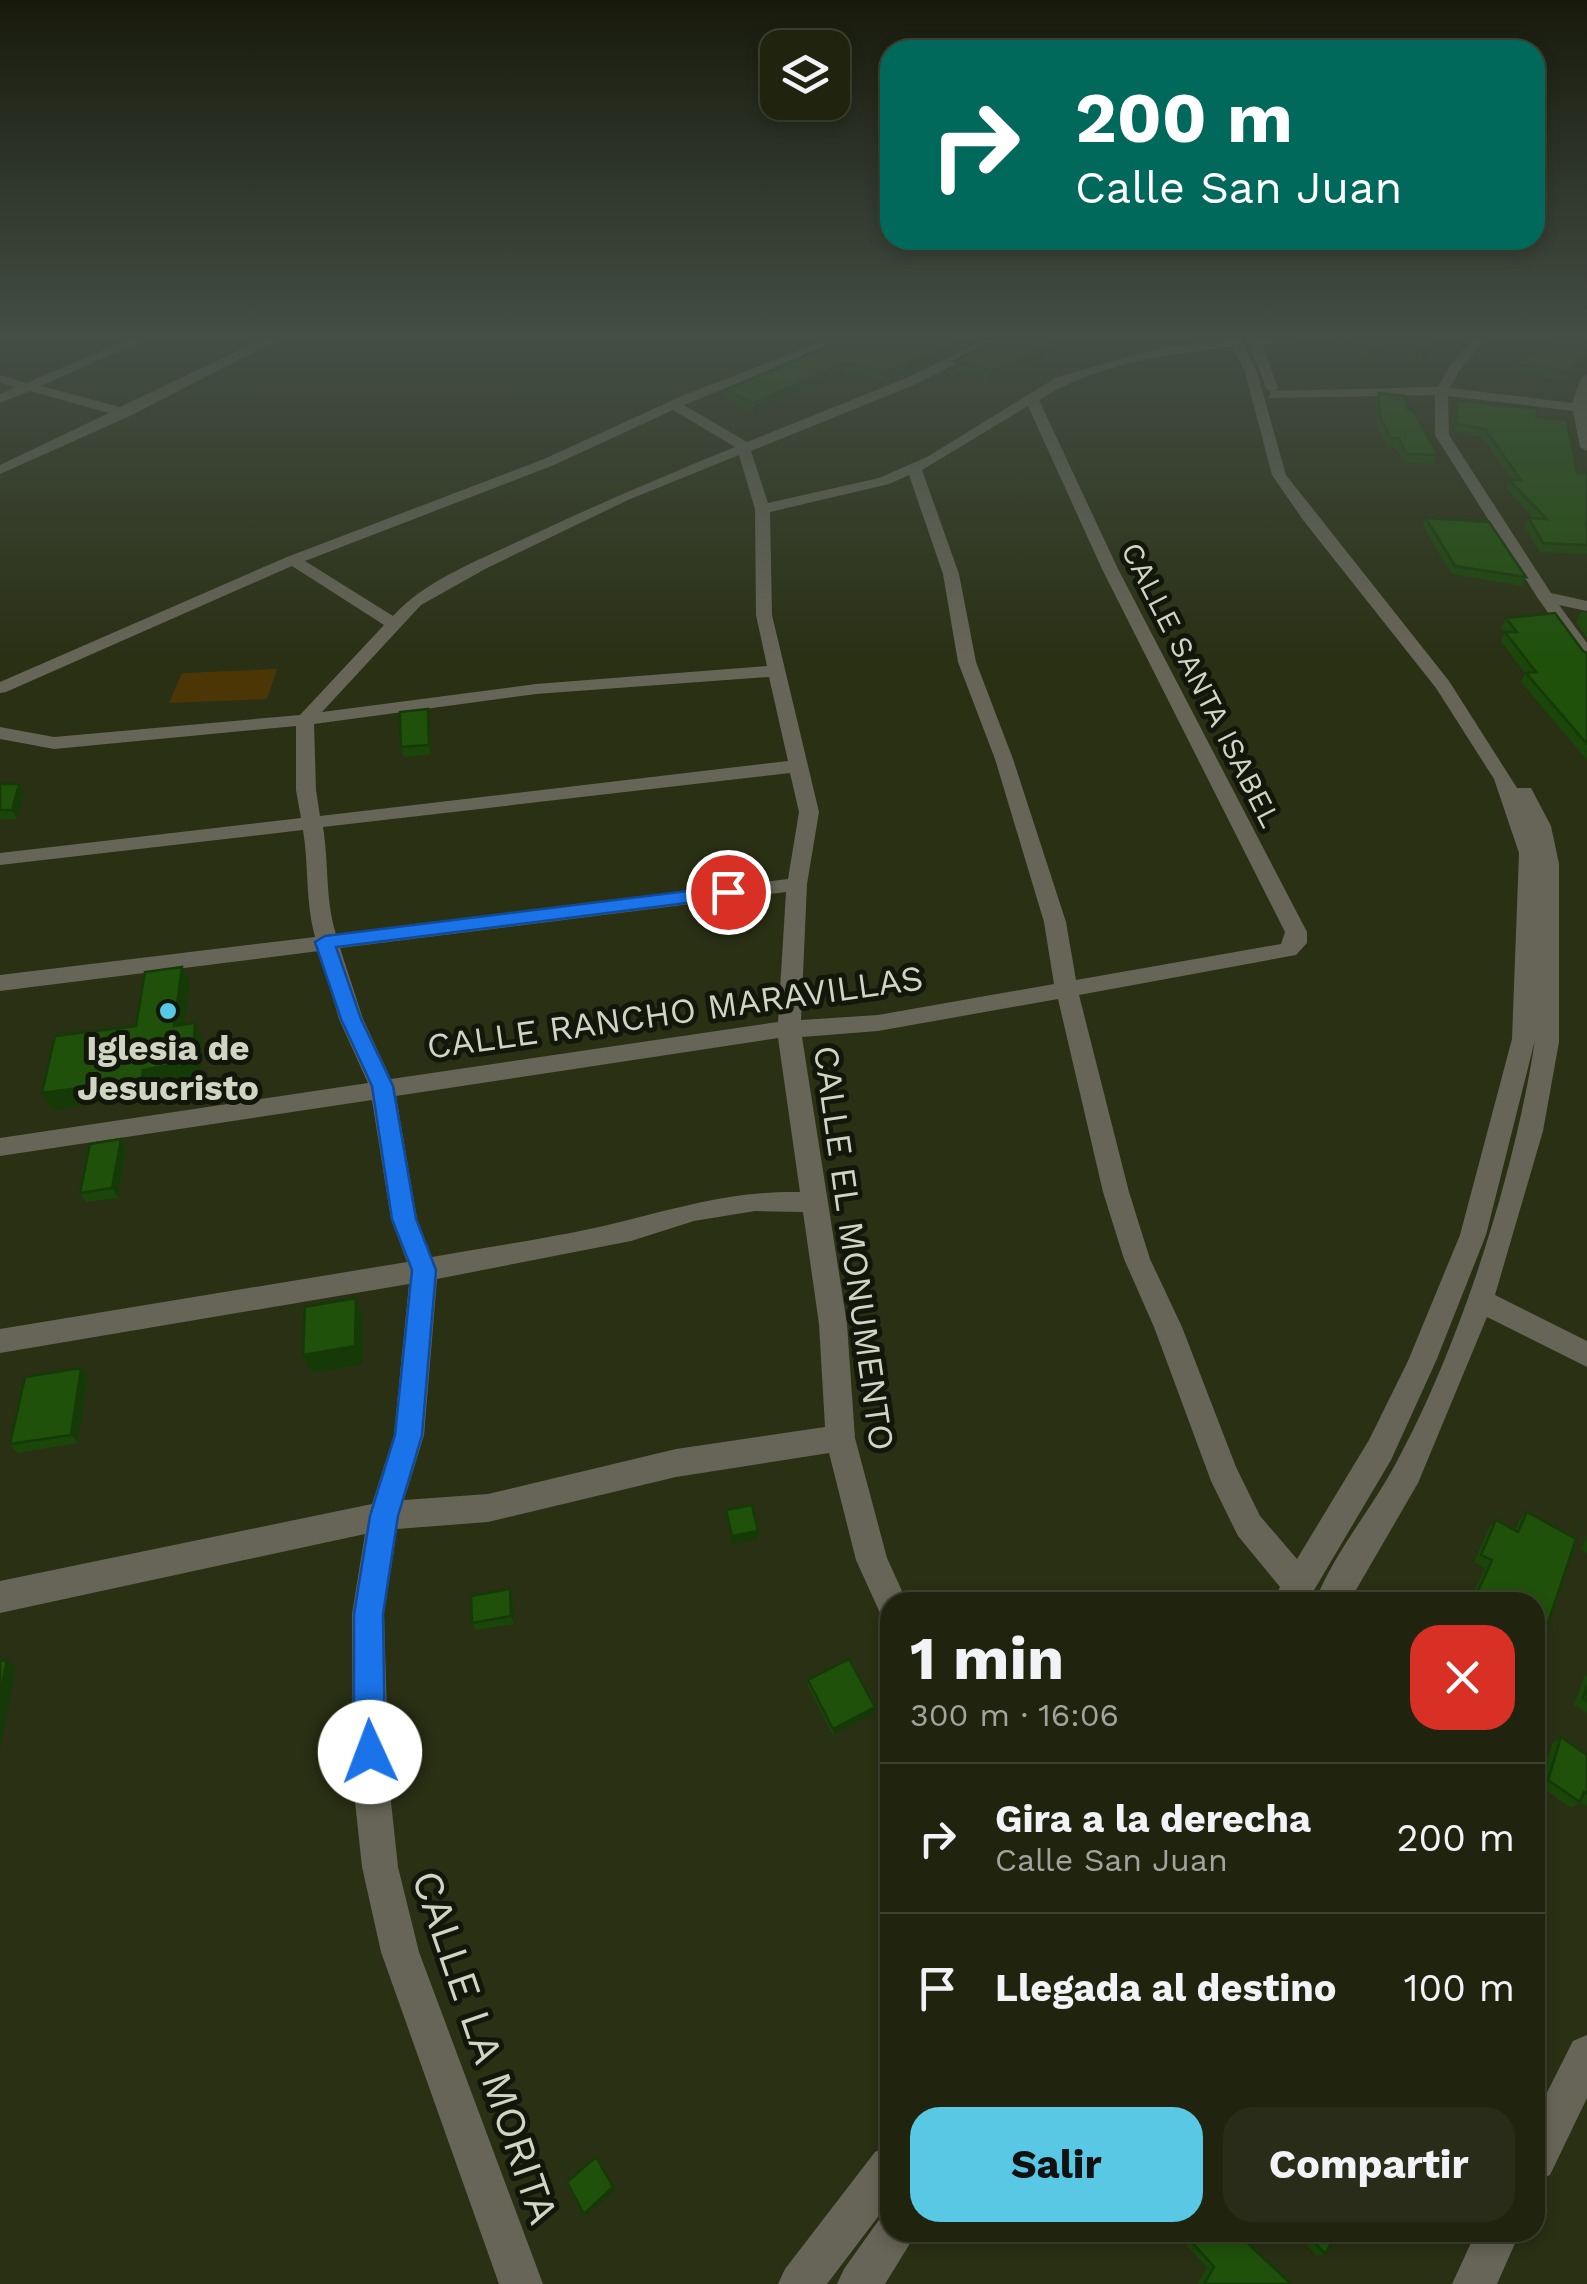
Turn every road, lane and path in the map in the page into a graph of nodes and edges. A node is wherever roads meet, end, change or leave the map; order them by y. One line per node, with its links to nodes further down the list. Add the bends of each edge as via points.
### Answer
1 (56, 445): 12 (street)
2 (587, 445): 14 (street)
3 (742, 445): 10 (street)
4 (753, 445): 10 (street)
5 (953, 445): 11 (street)
6 (1052, 445): 28 (street, CALLE SANTA ISABEL)
7 (1270, 445): 43 (street, via 1279,476 1443,684 1504,780 1530,866 1524,1039 1472,1235 1380,1450)
8 (1282, 445): 36 (street, via 1300,490 1450,672 1542,826 1549,864 1547,1042 1531,1131)
9 (1448, 445): 15 (street)
10 (744, 448): 13 (street, CALLE EL MONUMENTO); 17 (street, via 481,565 415,602)
11 (914, 468): 13 (street, via 844,494); 30 (street, via 951,574 966,662 1055,922)
12 (0, 470)
13 (762, 510): 19 (street, CALLE EL MONUMENTO, via 764,615)
14 (293, 560): 17 (street); 20 (street)
15 (1544, 597): 16 (street); 18 (street)
16 (1587, 606)
17 (392, 623): 21 (street)
18 (1587, 656)
19 (775, 671): 21 (street, via 536,689); 23 (street, CALLE EL MONUMENTO)
20 (0, 688)
21 (305, 720): 22 (street, via 54,744); 24 (street, CALLE LA MORITA, via 306,790)
22 (0, 734)
23 (798, 766): 24 (street); 26 (street, CALLE EL MONUMENTO, via 809,812)
24 (314, 820): 25 (street); 27 (street, CALLE LA MORITA)
25 (0, 859)
26 (797, 884): 27 (street); 31 (street, CALLE EL MONUMENTO)
27 (325, 942): 29 (street); 32 (street, CALLE LA MORITA)
28 (1296, 943): 30 (street, CALLE RANCHO MARAVILLAS, via 1288,950)
29 (0, 983)
30 (1066, 986): 31 (street, CALLE RANCHO MARAVILLAS, via 898,1020); 42 (street, via 1137,1259 1222,1471 1248,1526)
31 (789, 1030): 32 (street, CALLE RANCHO MARAVILLAS); 34 (street, CALLE EL MONUMENTO)
32 (382, 1086): 33 (street, CALLE RANCHO MARAVILLAS); 35 (street, CALLE LA MORITA, via 404,1219)
33 (0, 1147)
34 (816, 1202): 35 (street, via 709,1208); 39 (street, CALLE EL MONUMENTO)
35 (424, 1270): 37 (street); 40 (street, CALLE LA MORITA, via 408,1435)
36 (1480, 1300): 38 (street); 44 (street, via 1407,1473)
37 (0, 1341)
38 (1587, 1355)
39 (840, 1438): 40 (street, via 676,1464 488,1508); 41 (street, CALLE EL MONUMENTO)
40 (384, 1516): 45 (street); 51 (street, CALLE LA MORITA, via 368,1614 367,1688 380,1867 404,1964)
41 (886, 1592)
42 (1293, 1592)
43 (1295, 1592)
44 (1337, 1592)
45 (0, 1597)
46 (1587, 2055): 47 (street)
47 (1545, 2140)
48 (880, 2180): 52 (street)
49 (889, 2242): 53 (street)
50 (1495, 2242): 54 (street)
51 (521, 2284)
52 (800, 2284)
53 (859, 2284)
54 (1474, 2284)

